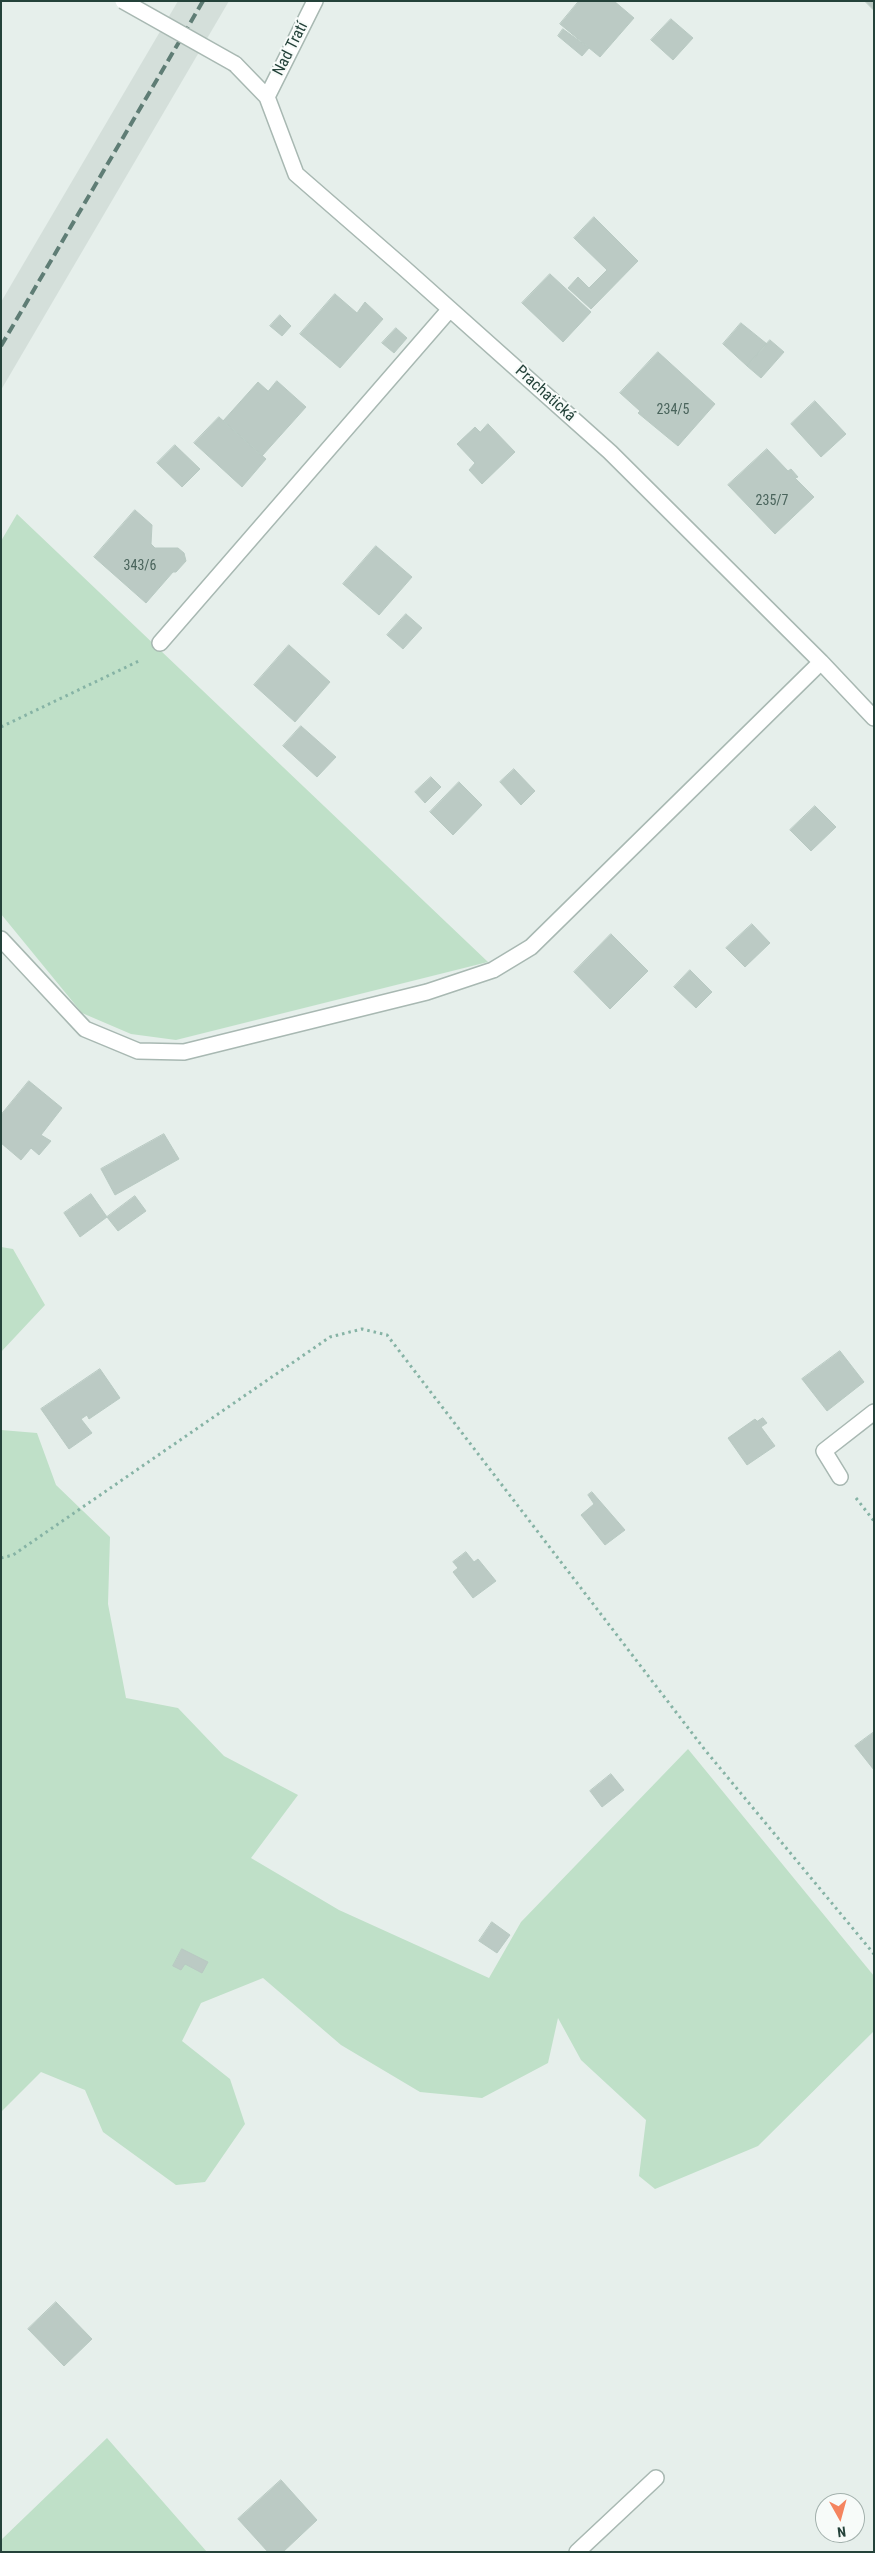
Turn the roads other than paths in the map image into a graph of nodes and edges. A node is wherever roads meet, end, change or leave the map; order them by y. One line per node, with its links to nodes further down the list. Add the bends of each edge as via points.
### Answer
1 (123, 1): 3 (street, Prachatická, bridge, via 235,64)
2 (315, 1): 3 (street, Nad Tratí)
3 (268, 97): 4 (street, Prachatická, via 296,174)
4 (450, 309): 5 (street); 6 (street, Prachatická, via 610,452)
5 (160, 643)
6 (821, 662): 7 (street, Prachatická); 8 (street, via 531,947 493,970 427,992 184,1052 138,1050 85,1029)
7 (874, 718)
8 (1, 939)
9 (874, 1412): 10 (street, via 824,1451)
10 (840, 1476)
11 (656, 2478): 12 (street)
12 (577, 2552)

